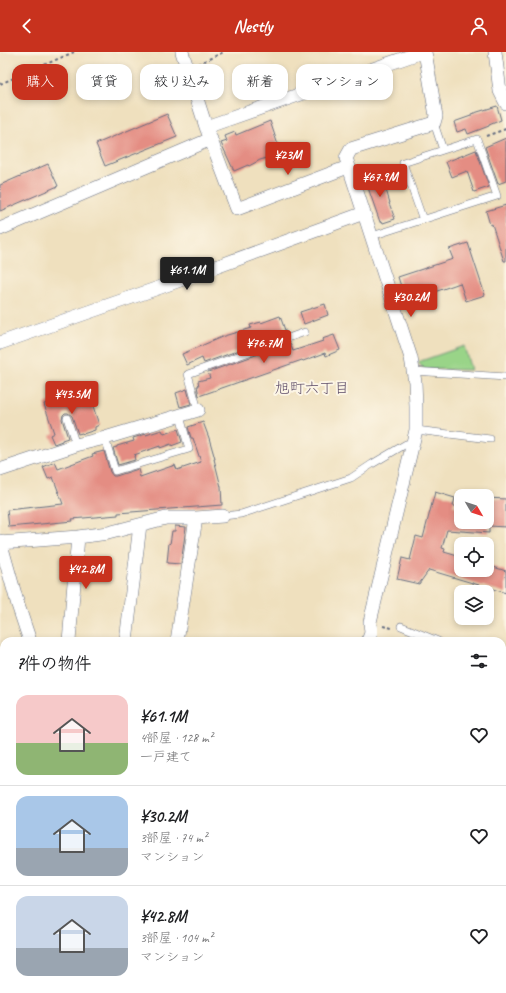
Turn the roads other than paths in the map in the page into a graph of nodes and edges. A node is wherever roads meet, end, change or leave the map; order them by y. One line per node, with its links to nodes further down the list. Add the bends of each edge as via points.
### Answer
1 (182, 52): 7 (street)
2 (422, 52): 7 (street)
3 (425, 52): 6 (street, via 436,116)
4 (495, 52): 5 (street, via 500,91)
5 (506, 103)
6 (434, 123): 8 (lane); 9 (street, via 351,149 346,158)
7 (208, 133): 9 (street, via 237,209); 12 (street)
8 (443, 150): 11 (lane, via 403,163); 11 (lane, via 477,139 497,196)
9 (348, 167): 10 (street)
10 (364, 213): 13 (street); 15 (street)
11 (423, 220): 13 (lane)
12 (0, 229)
13 (372, 236): 16 (street)
14 (305, 332): 18 (lane, via 188,374)
15 (0, 342)
16 (413, 371): 17 (lane); 21 (street)
17 (506, 377)
18 (198, 410): 19 (street)
19 (180, 416): 22 (street); 22 (lane, via 189,449 115,471)
20 (67, 418): 24 (lane)
21 (415, 436): 23 (lane); 26 (lane, via 351,478 242,514); 36 (street, via 370,622)
22 (105, 438): 24 (street)
23 (490, 439)
24 (76, 445): 25 (street)
25 (0, 470)
26 (223, 516): 27 (street)
27 (196, 518): 28 (street, via 166,518); 35 (street)
28 (140, 525): 29 (street); 34 (street)
29 (78, 537): 30 (street); 33 (street)
30 (0, 542): 32 (street)
31 (401, 626): 37 (lane)
32 (29, 637)
33 (69, 637)
34 (126, 637)
35 (179, 637)
36 (370, 637)
37 (428, 637)

